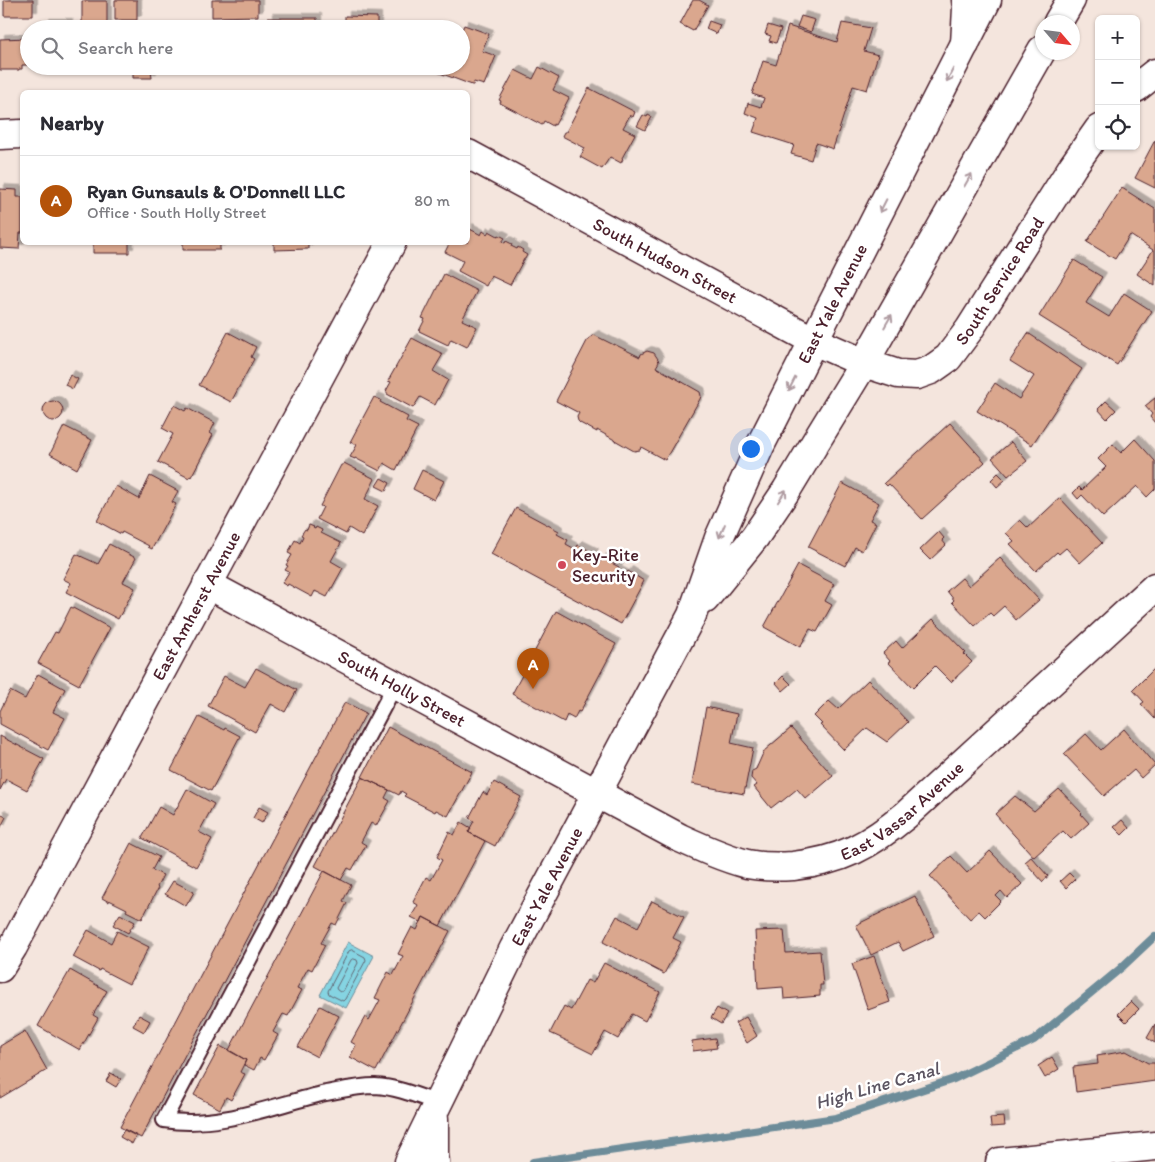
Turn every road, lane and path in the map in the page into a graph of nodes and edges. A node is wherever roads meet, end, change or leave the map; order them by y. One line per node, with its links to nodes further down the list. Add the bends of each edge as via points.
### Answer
1 (966, 0): 5 (main road)
2 (987, 0): 5 (main road, East Yale Avenue)
3 (1071, 0): 4 (main road)
4 (1062, 15)
5 (965, 44): 14 (main road, East Yale Avenue, one-way to 14)
6 (1036, 60): 15 (main road, East Yale Avenue, one-way to 6)
7 (1155, 73): 8 (main road)
8 (1140, 85)
9 (20, 134): 10 (main road)
10 (0, 135)
11 (1095, 135): 15 (main road, South Service Road, via 948,358 917,375 898,374)
12 (470, 155): 14 (main road, South Hudson Street)
13 (390, 245): 16 (main road, East Amherst Avenue)
14 (814, 341): 15 (main road, South Hudson Street); 18 (main road, East Yale Avenue, one-way to 18, via 730,512)
15 (864, 363): 18 (main road, East Yale Avenue, one-way to 15, via 767,520)
16 (207, 584): 19 (main road, South Holly Street); 21 (main road, East Amherst Avenue)
17 (1155, 587): 20 (main road, East Vassar Avenue, via 900,820 871,841 832,859 784,867 748,864 698,846)
18 (692, 615): 20 (main road, East Yale Avenue)
19 (395, 685): 20 (main road, South Holly Street); 22 (lane, via 164,1120 197,1122 223,1119 365,1086 395,1089)
20 (596, 793): 22 (main road, East Yale Avenue, via 514,948)
21 (0, 968)
22 (436, 1107): 24 (main road, East Yale Avenue); 25 (main road)
23 (1155, 1146): 26 (main road)
24 (409, 1162)
25 (435, 1162)
26 (1000, 1162)

